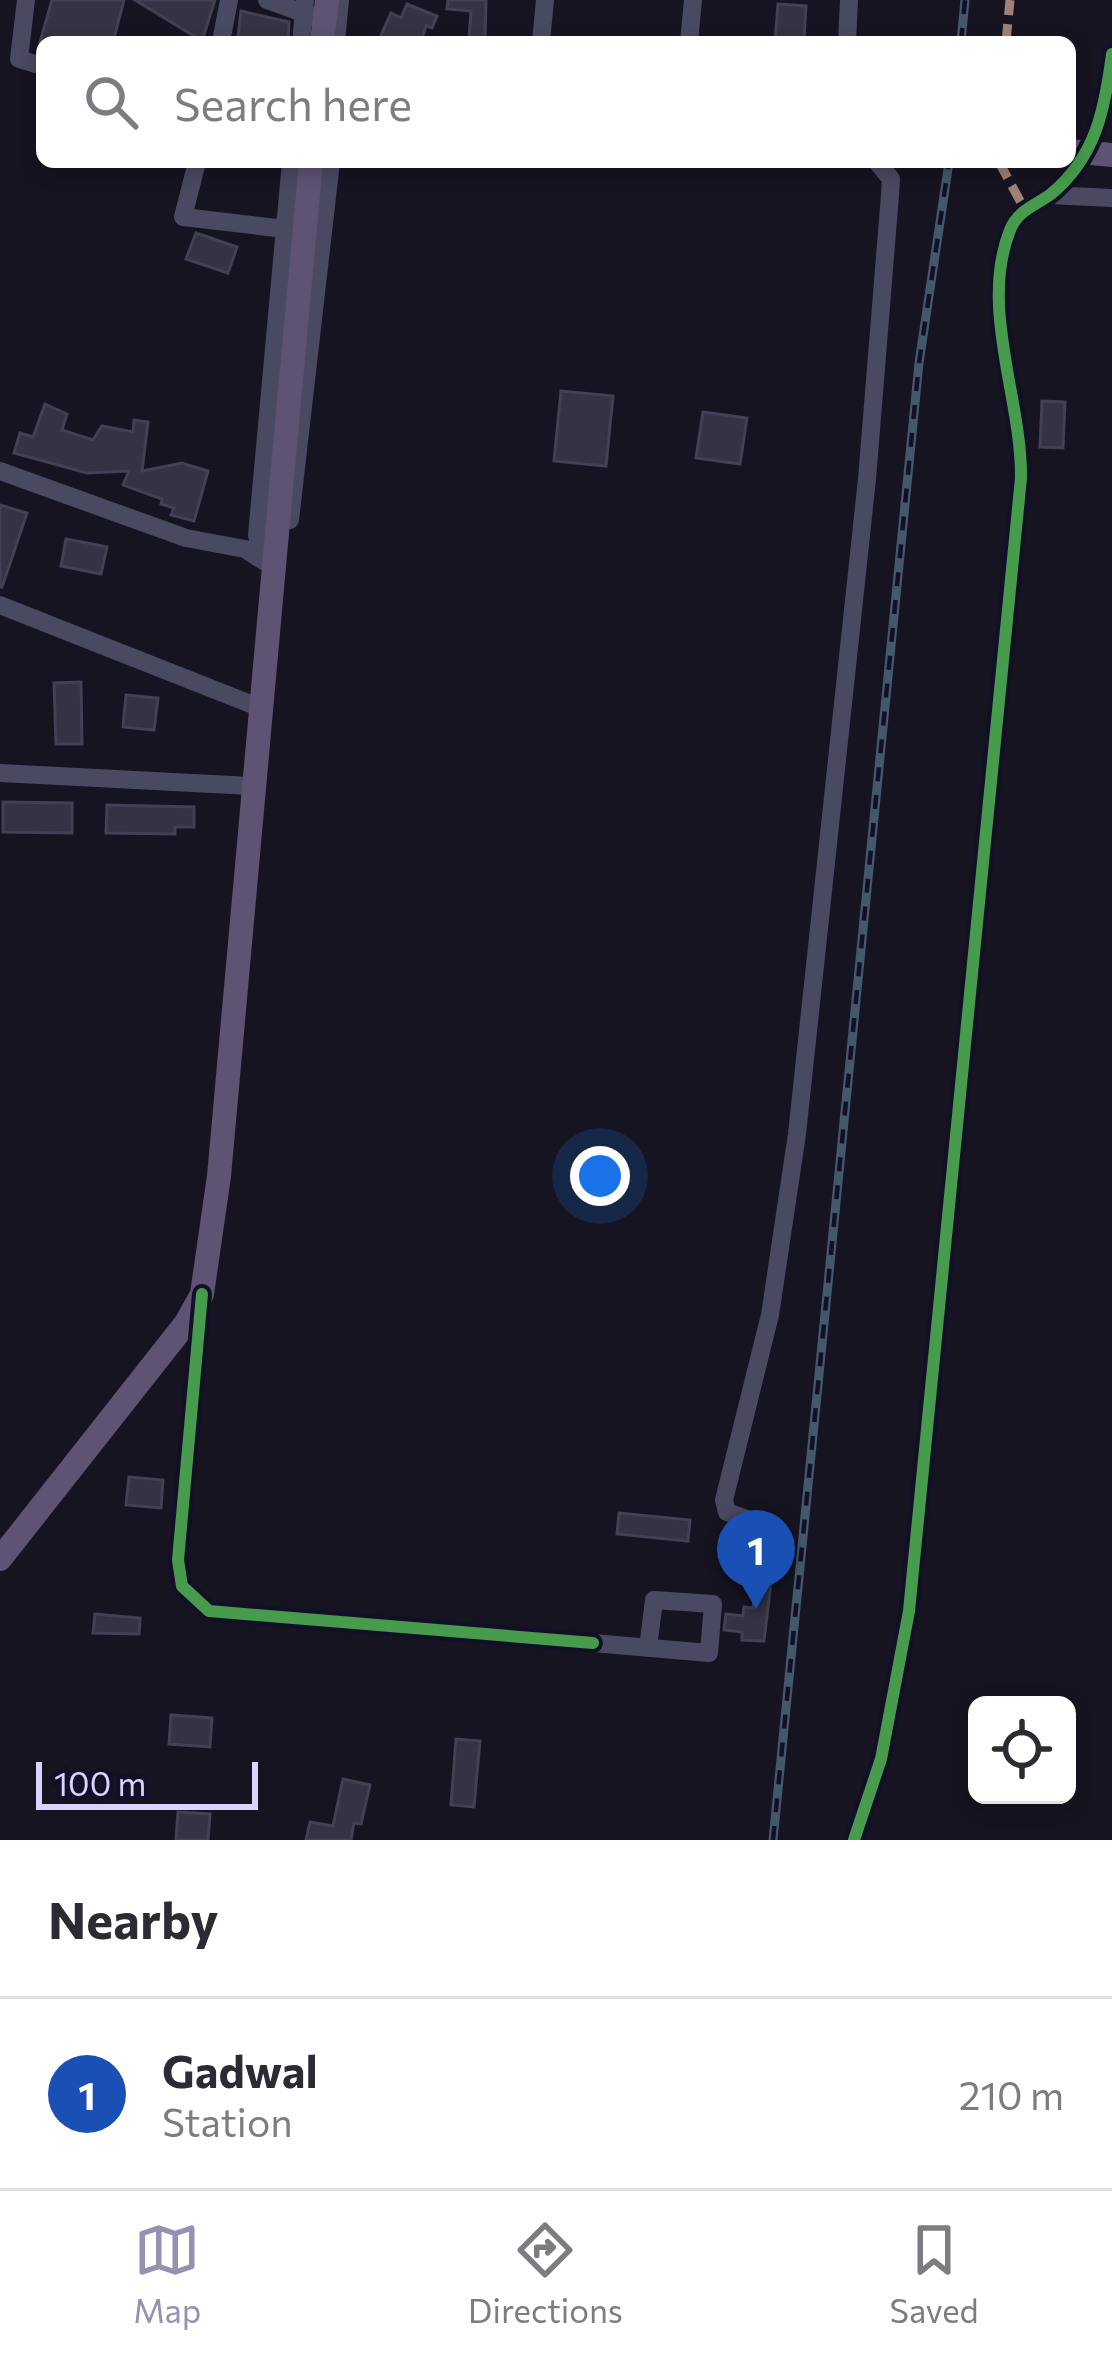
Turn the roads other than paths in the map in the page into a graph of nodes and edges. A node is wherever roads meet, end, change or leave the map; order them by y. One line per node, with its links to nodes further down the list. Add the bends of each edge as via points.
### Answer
1 (26, 0): 16 (street, via 19,59)
2 (229, 0): 10 (street)
3 (267, 0): 9 (street)
4 (327, 0): 11 (main road, bridge)
5 (340, 0): 11 (street)
6 (545, 0): 12 (street)
7 (693, 0): 13 (street)
8 (849, 0): 14 (street)
9 (304, 7): 11 (street)
10 (222, 36)
11 (332, 36)
12 (542, 36)
13 (690, 36)
14 (848, 36)
15 (1112, 54): 17 (street)
16 (36, 64)
17 (1105, 133): 20 (street)
18 (1076, 152): 19 (main road, bridge)
19 (1112, 155)
20 (1076, 165)
21 (196, 168): 29 (street, via 183,218)
22 (291, 168): 29 (street)
23 (310, 168): 32 (main road, bridge)
24 (330, 168): 30 (street)
25 (882, 168): 38 (street, via 891,179 867,479 797,1134 770,1316 724,1500 740,1521)
26 (1073, 168): 27 (street)
27 (1049, 195): 28 (street); 41 (street, via 1018,216 1005,255 1004,348 1021,478 909,1611 881,1759)
28 (1112, 198)
29 (286, 230): 30 (street); 32 (street, via 257,535)
30 (322, 233): 32 (street, via 288,536)
31 (0, 471): 32 (street)
32 (268, 565): 34 (main road)
33 (0, 604): 34 (street)
34 (258, 707): 36 (main road)
35 (0, 773): 36 (street)
36 (251, 786): 37 (main road)
37 (202, 1294): 39 (main road); 40 (street, via 178,1561 182,1586 209,1611)
38 (760, 1524)
39 (0, 1559)
40 (648, 1648)
41 (854, 1840)

